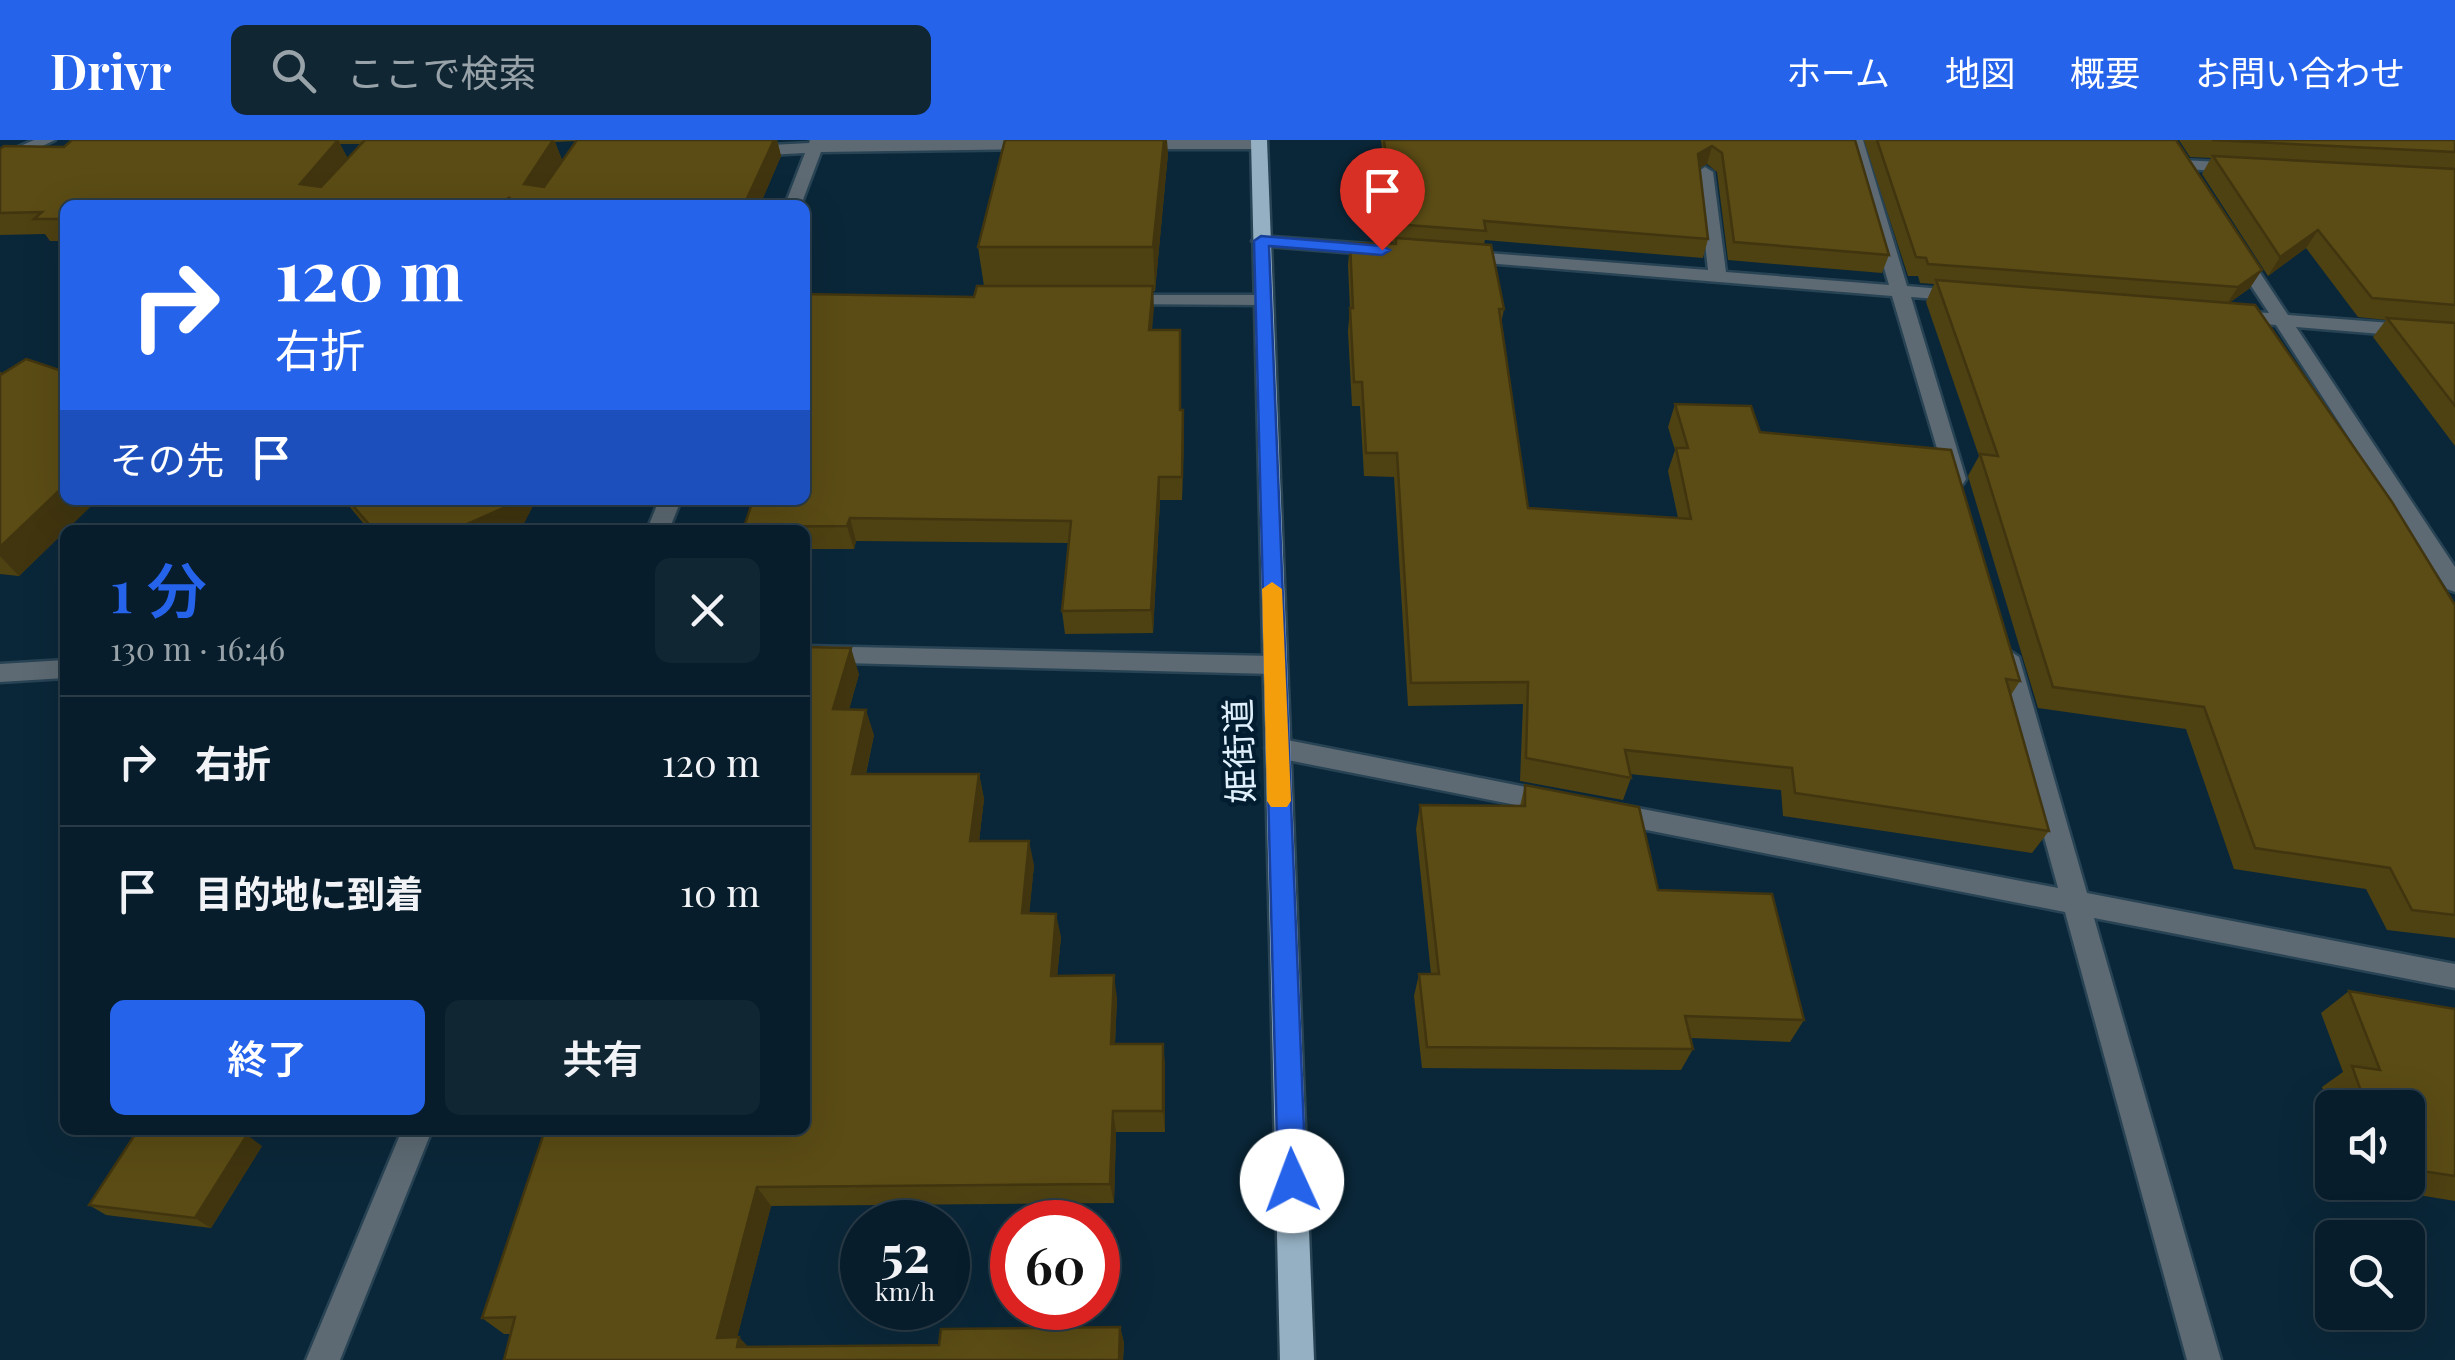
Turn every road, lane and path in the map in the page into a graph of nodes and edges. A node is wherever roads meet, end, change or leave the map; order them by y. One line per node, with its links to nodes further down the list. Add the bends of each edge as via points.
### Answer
1 (1855, 140): 20 (street)
2 (1259, 142): 5 (street); 15 (main road, 姫街道)
3 (816, 144): 4 (street); 7 (street); 14 (street)
4 (1060, 144)
5 (1117, 144)
6 (53, 147): 9 (street)
7 (724, 151)
8 (0, 153): 9 (street)
9 (20, 154): 10 (street)
10 (0, 161)
11 (2183, 166): 12 (street)
12 (2260, 169)
13 (1705, 172): 19 (street)
14 (794, 200)
15 (1261, 241): 17 (street); 23 (main road, 姫街道)
16 (2232, 242): 25 (street)
17 (1405, 252)
18 (1444, 255): 19 (street)
19 (1718, 276): 20 (street)
20 (1901, 291): 21 (street); 27 (street)
21 (1977, 297)
22 (1107, 300): 23 (street)
23 (1263, 300): 32 (main road, 姫街道)
24 (2206, 314): 25 (street)
25 (2282, 320): 26 (street); 28 (street)
26 (2455, 334)
27 (1962, 502)
28 (2448, 562): 29 (street)
29 (2455, 584)
30 (2001, 636): 36 (street)
31 (810, 654): 32 (street)
32 (1274, 665): 35 (main road, 姫街道)
33 (60, 670): 34 (street)
34 (0, 674)
35 (1277, 748): 36 (street); 40 (main road, 姫街道)
36 (2078, 904): 37 (street); 41 (street)
37 (2455, 976)
38 (415, 1135): 39 (street)
39 (323, 1360)
40 (1297, 1360)
41 (2204, 1360)

